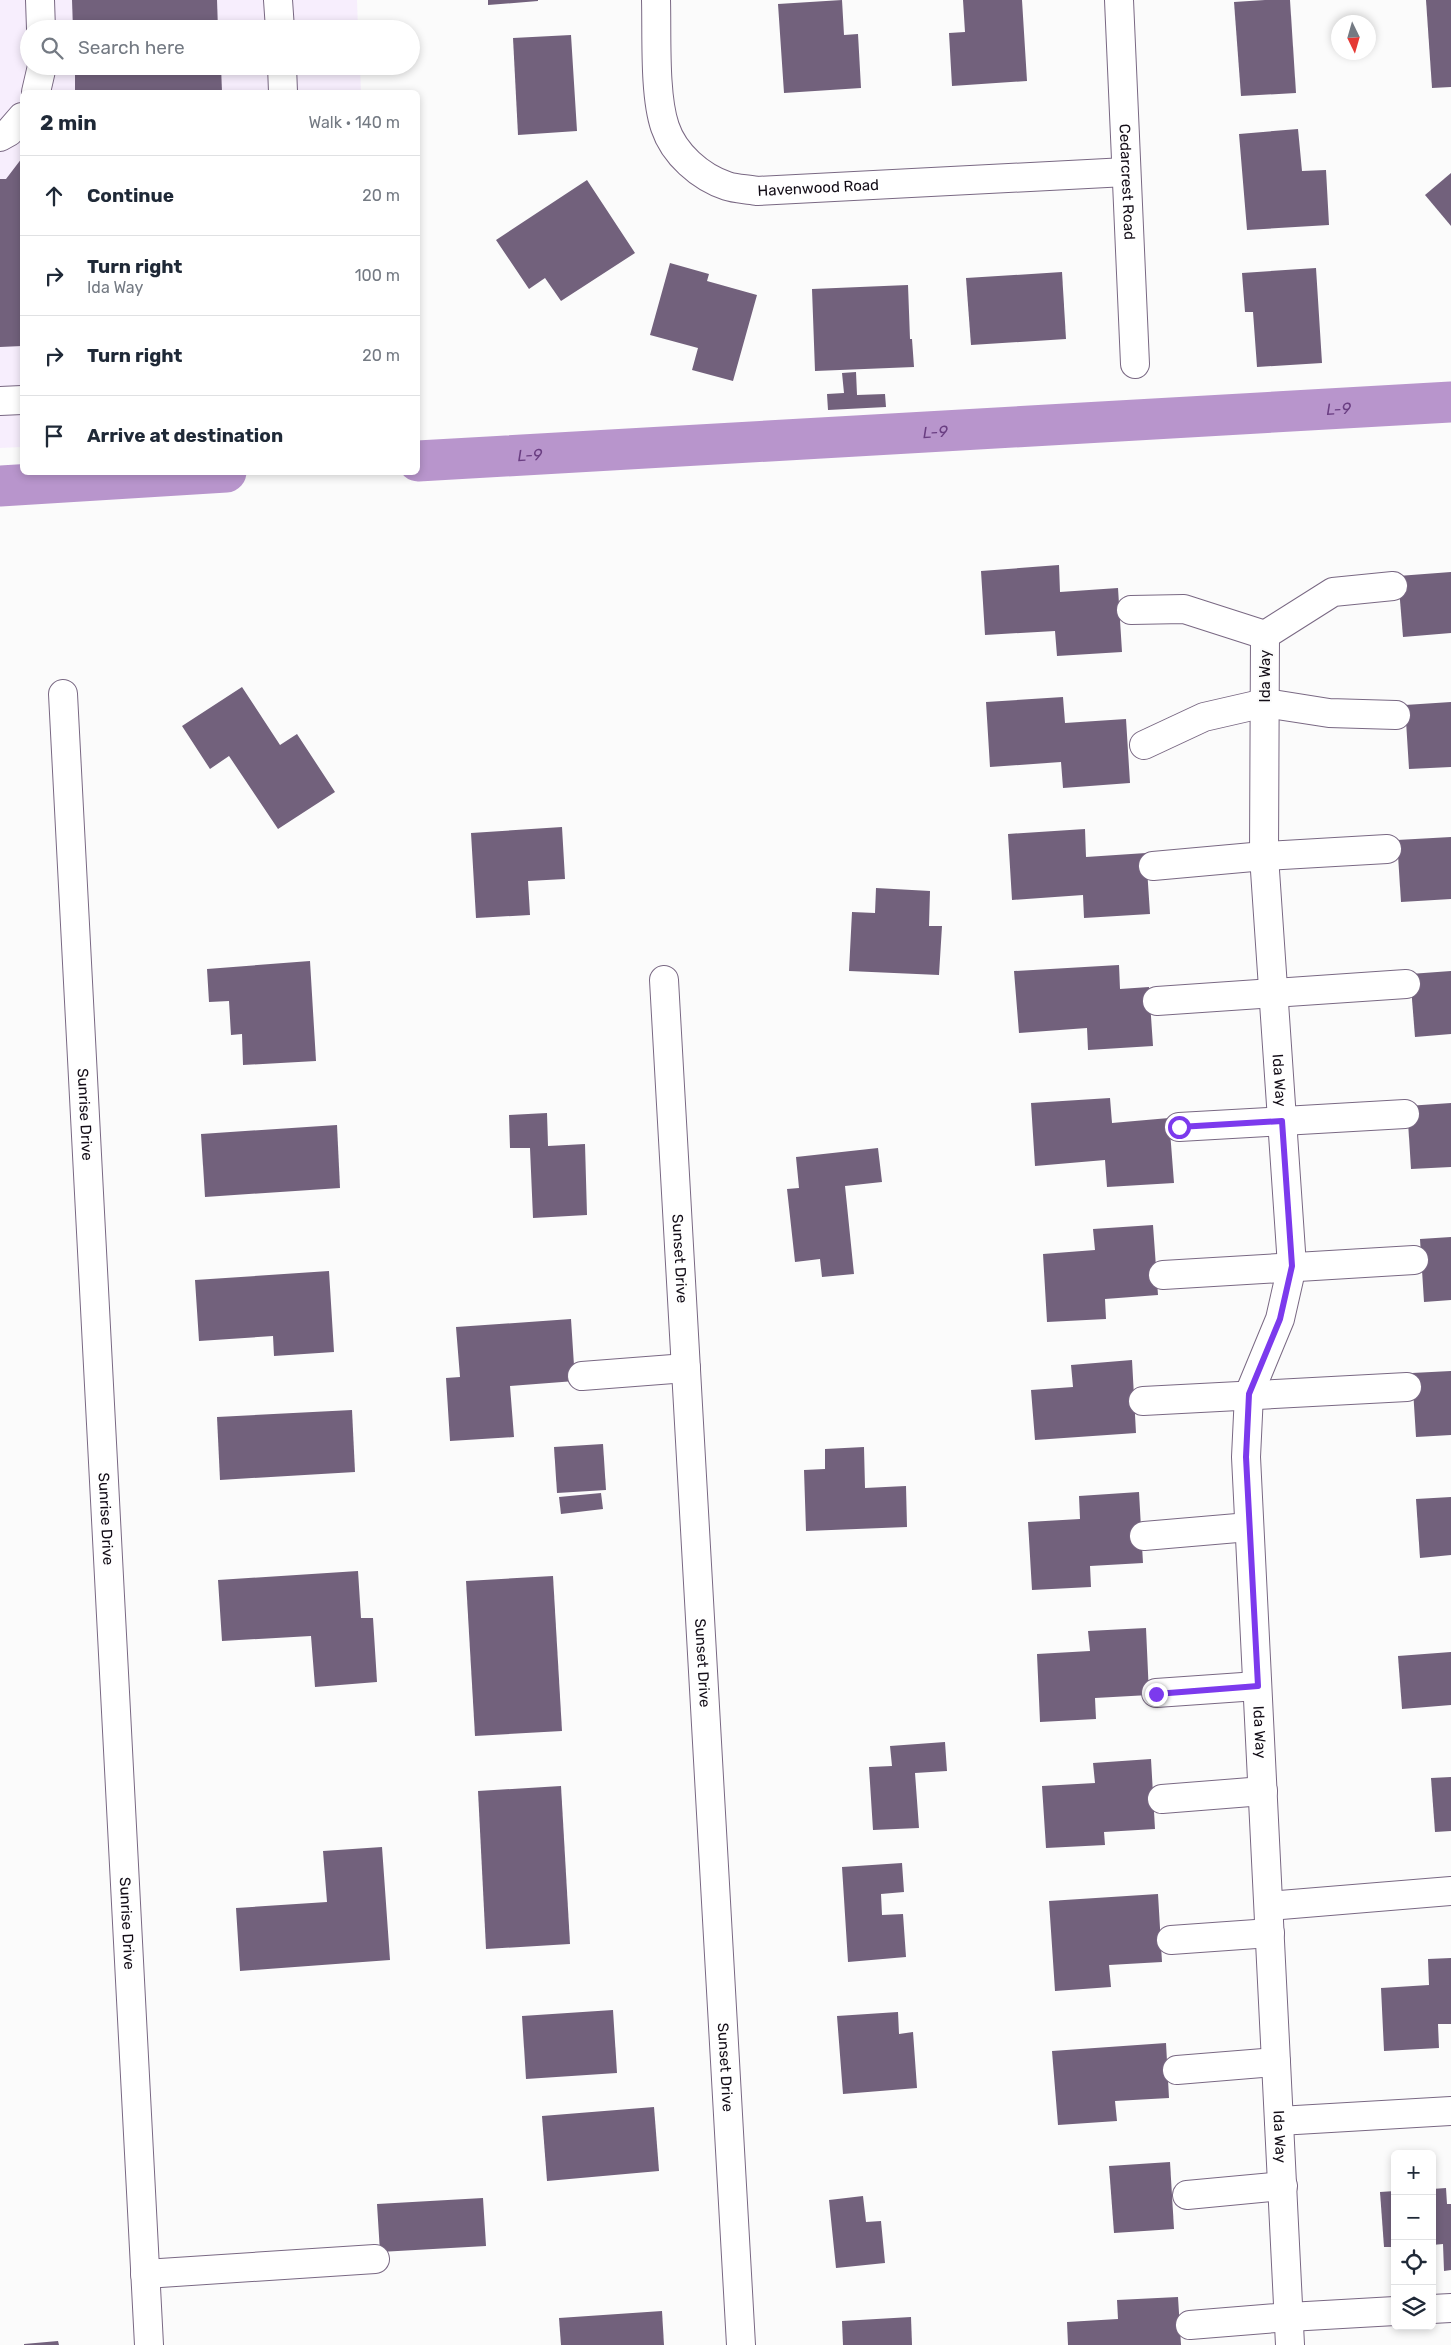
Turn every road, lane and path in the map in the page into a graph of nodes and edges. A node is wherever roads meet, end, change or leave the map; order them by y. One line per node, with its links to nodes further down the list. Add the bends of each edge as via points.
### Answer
1 (40, 0): 5 (street)
2 (278, 0): 6 (street)
3 (656, 0): 13 (street, Havenwood Road, via 659,98 665,127 679,153 701,174 728,186 757,191)
4 (1118, 0): 13 (street, Cedarcrest Road)
5 (41, 20)
6 (279, 20)
7 (40, 75): 9 (street)
8 (282, 75): 10 (street)
9 (36, 90)
10 (283, 90)
11 (20, 119): 12 (street)
12 (0, 136)
13 (1126, 172): 14 (street, Cedarcrest Road)
14 (1135, 364)
15 (20, 400): 16 (street)
16 (0, 401)
17 (1393, 586): 19 (street, via 1333,592)
18 (1131, 610): 19 (street, Ida Way, via 1184,609)
19 (1265, 636): 21 (street, Ida Way)
20 (63, 694): 58 (street, Sunrise Drive)
21 (1265, 703): 22 (street, via 1329,714); 23 (street, via 1204,717); 25 (street, Ida Way)
22 (1396, 715)
23 (1144, 745)
24 (1387, 849): 25 (street)
25 (1264, 856): 26 (street); 29 (street, Ida Way)
26 (1153, 866)
27 (664, 980): 37 (street, Sunset Drive)
28 (1406, 984): 29 (street)
29 (1273, 995): 30 (street); 32 (street, Ida Way)
30 (1157, 1001)
31 (1405, 1114): 32 (street)
32 (1282, 1121): 33 (street); 35 (street, Ida Way)
33 (1179, 1127)
34 (1414, 1260): 35 (street)
35 (1292, 1266): 36 (street); 40 (street, Ida Way, via 1280,1319)
36 (1163, 1275)
37 (686, 1368): 38 (street); 65 (street, Sunset Drive)
38 (582, 1376)
39 (1407, 1388): 40 (street)
40 (1249, 1394): 41 (street); 42 (street, Ida Way, via 1246,1457)
41 (1143, 1401)
42 (1249, 1527): 43 (street); 44 (street, Ida Way)
43 (1144, 1536)
44 (1258, 1686): 45 (street); 46 (street, Ida Way)
45 (1156, 1694)
46 (1263, 1791): 47 (street); 49 (street, Ida Way)
47 (1162, 1799)
48 (1451, 1891): 49 (street)
49 (1269, 1919): 50 (street); 51 (street, Ida Way)
50 (1171, 1940)
51 (1276, 2062): 52 (street); 54 (street, Ida Way)
52 (1177, 2070)
53 (1451, 2111): 54 (street)
54 (1279, 2121): 55 (street, Ida Way)
55 (1283, 2186): 56 (street); 62 (street, Ida Way)
56 (1187, 2195)
57 (375, 2259): 58 (street)
58 (145, 2274): 64 (street, Sunrise Drive)
59 (1451, 2308): 60 (street)
60 (1436, 2309)
61 (1391, 2311): 62 (street)
62 (1289, 2317): 63 (street); 66 (street, Ida Way)
63 (1190, 2325)
64 (149, 2345)
65 (741, 2345)
66 (1290, 2345)

